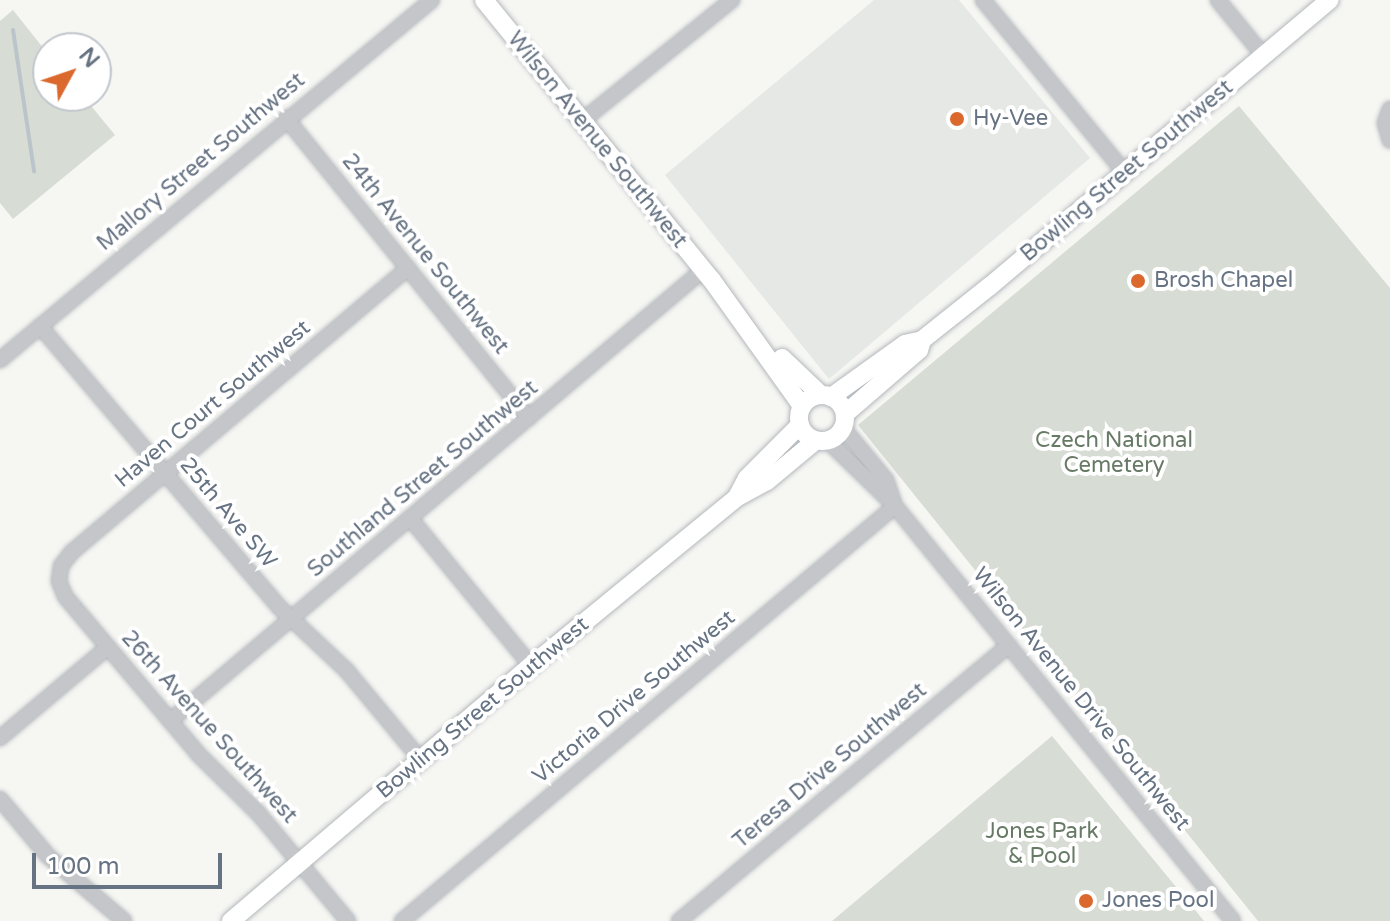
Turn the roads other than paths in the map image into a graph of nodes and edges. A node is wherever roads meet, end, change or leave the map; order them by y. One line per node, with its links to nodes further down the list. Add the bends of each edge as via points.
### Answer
1 (432, 0): 9 (street, Mallory Street Southwest)
2 (484, 0): 10 (main road, Wilson Avenue Southwest)
3 (732, 0): 10 (street)
4 (983, 0): 12 (street)
5 (1218, 0): 7 (street)
6 (1330, 0): 7 (main road, Bowling Street Southwest)
7 (1263, 55): 12 (main road, Bowling Street Southwest)
8 (1390, 109): 11 (street, via 1385,123)
9 (286, 118): 13 (street, 24th Avenue Southwest); 15 (street, Mallory Street Southwest)
10 (582, 121): 14 (main road, Wilson Avenue Southwest)
11 (1390, 140)
12 (1125, 173): 16 (main road, Bowling Street Southwest)
13 (408, 268): 20 (street, 24th Avenue Southwest); 23 (street, Haven Court Southwest)
14 (707, 275): 18 (main road, Wilson Avenue Southwest); 19 (main road, Wilson Avenue Southwest); 20 (street, Southland Street Southwest)
15 (40, 326): 17 (street, Mallory Street Southwest); 23 (street, 25th Ave SW)
16 (922, 340): 18 (main road, Bowling Street Southwest, via 905,344); 21 (main road, Bowling Street Southwest, via 919,350)
17 (0, 360)
18 (826, 396): 19 (main road, Bowling Street Southwest); 21 (main road, Wilson Avenue Southwest)
19 (801, 416): 22 (main road, Wilson Avenue Southwest); 24 (main road, Bowling Street Southwest)
20 (529, 418): 26 (street, Southland Street Southwest)
21 (844, 421): 22 (main road, Bowling Street Southwest); 25 (street, Wilson Avenue Drive Southwest, via 886,480)
22 (822, 441): 24 (main road, Bowling Street Southwest); 25 (street, Wilson Avenue Drive Southwest)
23 (165, 473): 27 (street, Haven Court Southwest, via 72,552 61,566); 28 (street, 25th Ave SW)
24 (736, 498): 31 (main road, Bowling Street Southwest)
25 (895, 506): 29 (street, Wilson Avenue Drive Southwest); 40 (street, Victoria Drive Southwest)
26 (410, 518): 28 (street, Southland Street Southwest); 31 (street)
27 (59, 581): 30 (street, 26th Avenue Southwest, via 65,596)
28 (290, 619): 32 (street, Southland Street Southwest); 34 (street, 25th Ave SW, via 347,671)
29 (1009, 645): 41 (street, Teresa Drive Southwest); 42 (street, Wilson Avenue Drive Southwest)
30 (108, 647): 32 (street, 26th Avenue Southwest); 33 (street)
31 (531, 666): 34 (main road, Bowling Street Southwest)
32 (170, 721): 36 (street, 26th Avenue Southwest)
33 (0, 738)
34 (421, 760): 36 (main road, Bowling Street Southwest)
35 (0, 799): 37 (street, via 48,856)
36 (301, 862): 38 (main road, Bowling Street Southwest); 39 (street, 26th Avenue Southwest)
37 (124, 921)
38 (231, 921)
39 (348, 921)
40 (402, 921)
41 (679, 921)
42 (1233, 921)

